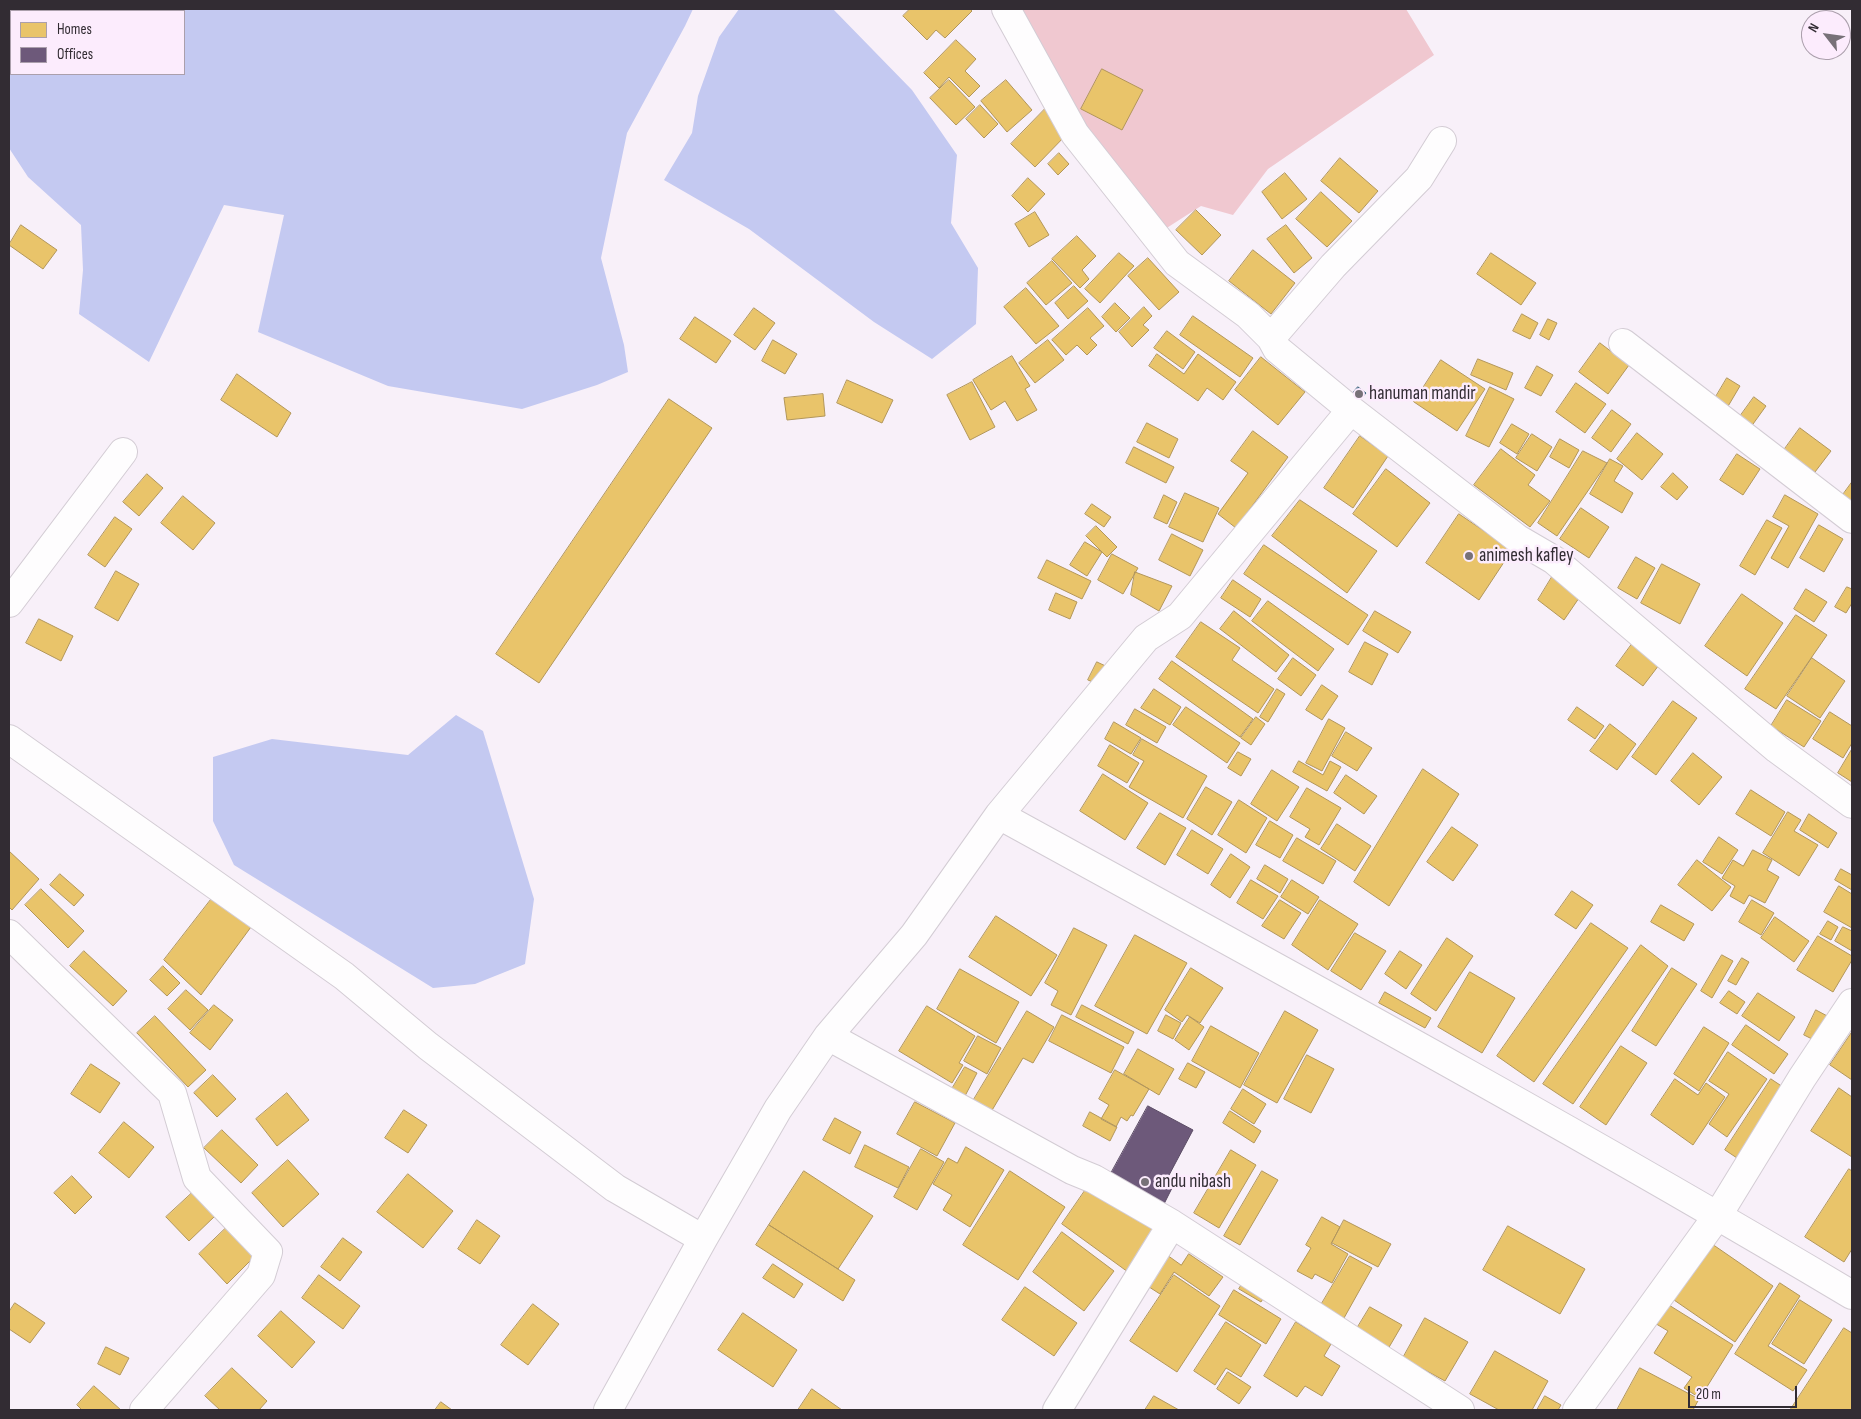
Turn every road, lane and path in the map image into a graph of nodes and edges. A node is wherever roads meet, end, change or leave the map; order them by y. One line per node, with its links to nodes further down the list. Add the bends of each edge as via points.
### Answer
1 (1006, 9): 3 (street, via 1075,134 1177,263 1248,315)
2 (1442, 141): 3 (street, via 1420,178 1333,266)
3 (1270, 338): 5 (street, via 1277,349)
4 (1623, 343): 7 (street)
5 (1351, 410): 10 (street, via 1518,540 1554,560 1777,749); 11 (street, via 1180,616 1146,638)
6 (123, 452): 8 (street)
7 (1852, 519)
8 (9, 602)
9 (9, 739): 17 (street, via 344,976 428,1046 615,1188)
10 (1852, 804)
11 (999, 815): 14 (street, via 914,936); 15 (street, via 1521,1102)
12 (9, 934): 19 (street, via 172,1093 197,1178 268,1252 261,1275)
13 (1852, 1003): 15 (street)
14 (828, 1036): 16 (street); 17 (street, via 778,1109)
15 (1718, 1215): 18 (street); 23 (street)
16 (1172, 1224): 21 (street); 22 (street)
17 (703, 1239): 20 (street)
18 (1852, 1295)
19 (144, 1410)
20 (608, 1410)
21 (1056, 1410)
22 (1460, 1410)
23 (1577, 1410)

